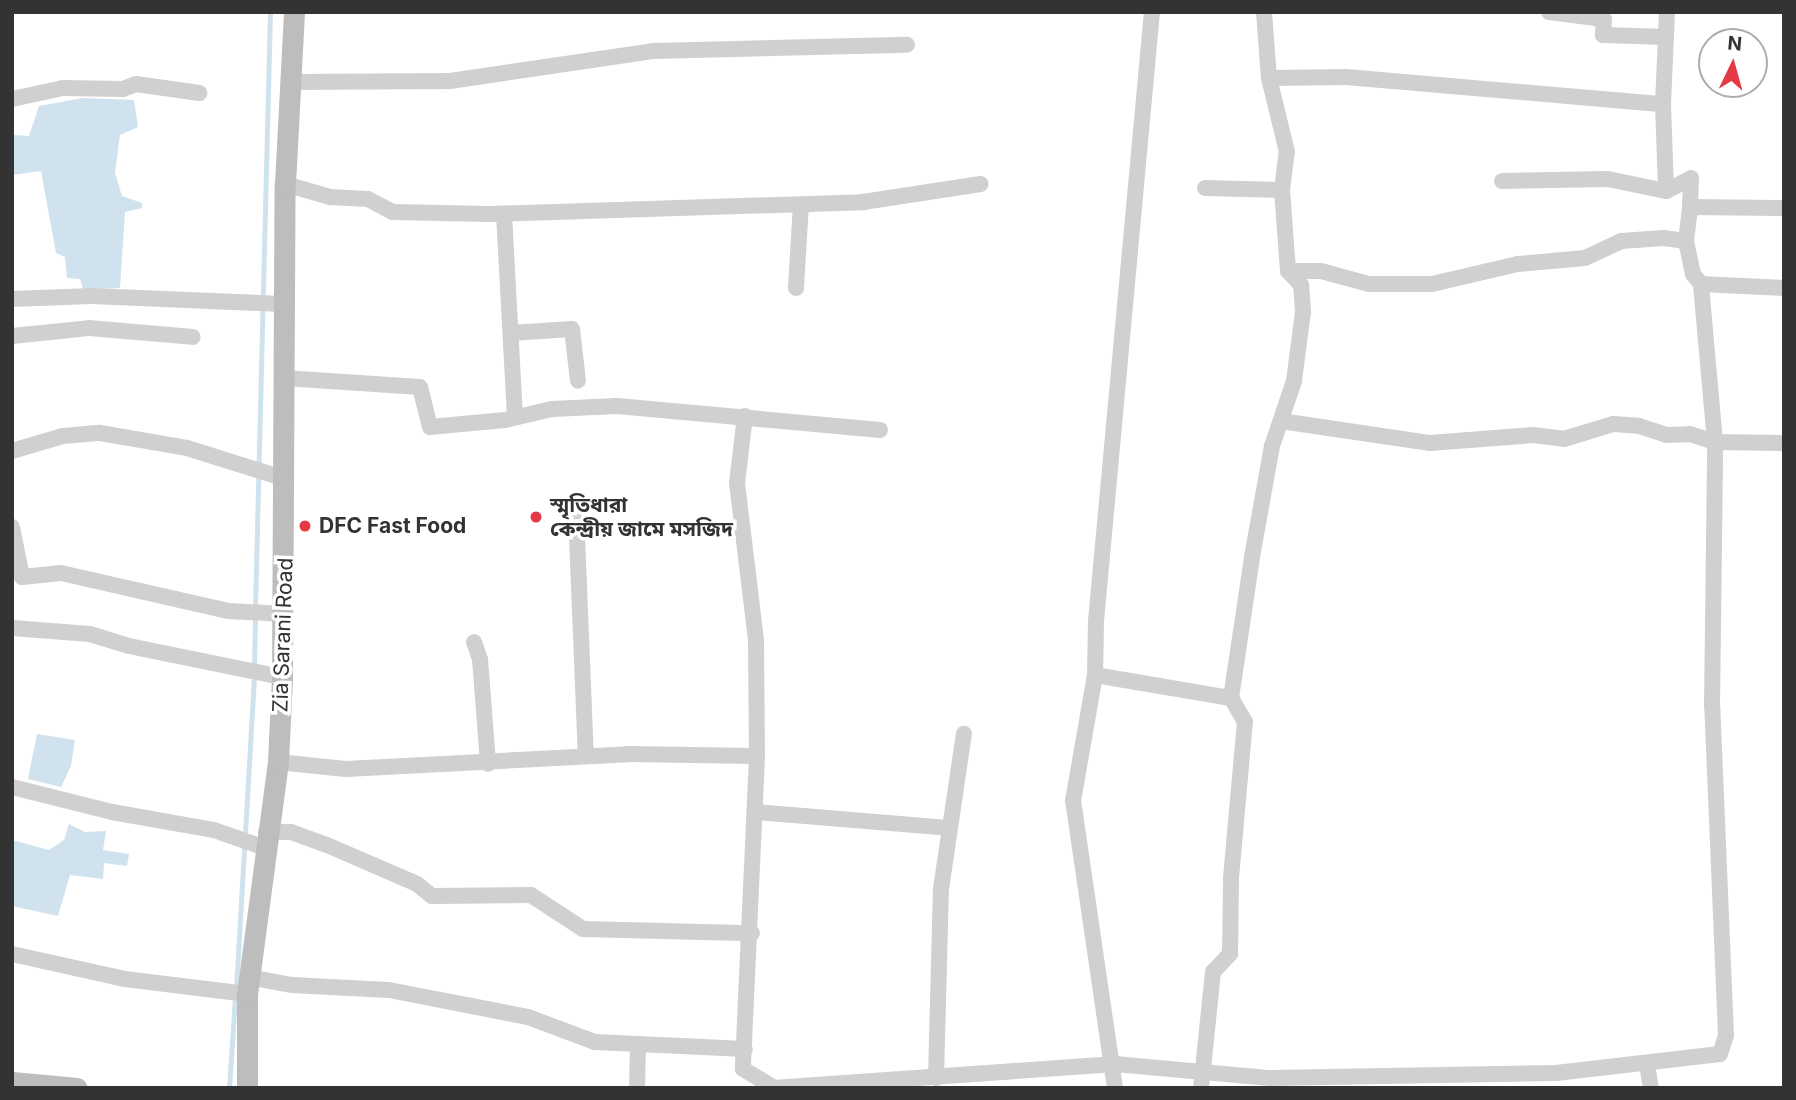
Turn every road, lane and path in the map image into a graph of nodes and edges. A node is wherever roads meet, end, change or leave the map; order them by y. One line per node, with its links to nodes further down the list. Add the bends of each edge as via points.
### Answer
1 (294, 12): 9 (main road, Zia Sarani Road)
2 (1152, 12): 48 (street, via 1097,607)
3 (1264, 12): 8 (street)
4 (1549, 12): 6 (street, via 1604,19 1603,35)
5 (1667, 12): 6 (street)
6 (1666, 37): 12 (street)
7 (906, 45): 9 (street, via 653,51 450,81)
8 (1269, 78): 12 (street, via 1346,77); 17 (street, via 1287,152)
9 (291, 82): 14 (main road, Zia Sarani Road)
10 (199, 93): 11 (street, via 154,84 123,89 92,85)
11 (12, 99)
12 (1663, 104): 18 (street)
13 (1502, 181): 18 (street, via 1608,179)
14 (285, 184): 22 (street, via 330,197 368,198 392,212); 29 (main road, Zia Sarani Road)
15 (981, 184): 19 (street, via 920,196)
16 (1205, 188): 17 (street)
17 (1282, 190): 24 (street)
18 (1666, 191): 20 (street, via 1691,178)
19 (801, 205): 22 (street); 26 (street)
20 (1690, 207): 21 (street); 23 (street)
21 (1784, 208)
22 (504, 214): 30 (street)
23 (1686, 241): 24 (street, via 1621,241 1585,258 1518,264 1433,284 1368,284 1321,271); 25 (street, via 1693,274)
24 (1288, 271): 37 (street, via 1301,285 1303,312 1294,381)
25 (1701, 284): 27 (street); 39 (street)
26 (796, 288)
27 (1784, 288)
28 (12, 299): 29 (street, via 127,297)
29 (284, 304): 33 (main road, Zia Sarani Road)
30 (511, 333): 34 (street, via 572,330); 35 (street)
31 (12, 336): 32 (street, via 89,328)
32 (193, 337)
33 (284, 378): 35 (street, via 420,387 430,427 505,420); 42 (main road, Zia Sarani Road)
34 (578, 382)
35 (515, 414): 36 (street, via 617,406)
36 (745, 416): 38 (street); 53 (street, via 737,483 756,641)
37 (1281, 421): 39 (street, via 1430,443 1533,435 1564,439 1613,424 1666,435 1690,434); 50 (street, via 1252,557)
38 (880, 430)
39 (1715, 442): 40 (street); 66 (street, via 1712,706 1726,1035 1720,1054)
40 (1784, 443)
41 (12, 451): 42 (street, via 63,436 100,433 187,449)
42 (286, 479): 45 (main road, Zia Sarani Road)
43 (576, 511): 52 (street)
44 (12, 527): 45 (street, via 22,577 61,573 228,611)
45 (285, 614): 49 (main road, Zia Sarani Road)
46 (12, 628): 49 (street, via 90,634)
47 (474, 642): 55 (street, via 480,659)
48 (1095, 675): 50 (street); 65 (street, via 1073,801)
49 (282, 677): 54 (main road, Zia Sarani Road)
50 (1231, 698): 68 (street, via 1245,722 1231,878 1230,954 1213,972)
51 (964, 734): 58 (street)
52 (586, 756): 53 (street); 55 (street)
53 (757, 756): 57 (street)
54 (278, 762): 55 (street, via 346,769); 59 (main road, Zia Sarani Road)
55 (488, 764)
56 (12, 787): 59 (street, via 112,812)
57 (755, 811): 58 (street); 60 (street)
58 (948, 828): 67 (street, via 936,981)
59 (265, 840): 60 (street, via 291,832 417,884 432,896 531,895 583,929); 62 (main road, Zia Sarani Road)
60 (752, 933): 64 (street)
61 (12, 954): 62 (street, via 125,979)
62 (248, 985): 63 (street, via 389,990 527,1017 596,1042); 73 (main road, Zia Sarani Road)
63 (638, 1044): 64 (street); 74 (street)
64 (744, 1049): 72 (street, via 743,1069)
65 (1115, 1064): 67 (street); 68 (street); 75 (street)
66 (1647, 1064): 70 (street, via 1556,1073); 76 (street)
67 (936, 1078): 72 (street)
68 (1202, 1081): 70 (street)
69 (12, 1082): 71 (main road)
70 (1271, 1083)
71 (75, 1087)
72 (773, 1087)
73 (247, 1088)
74 (637, 1088)
75 (1115, 1088)
76 (1651, 1088)

